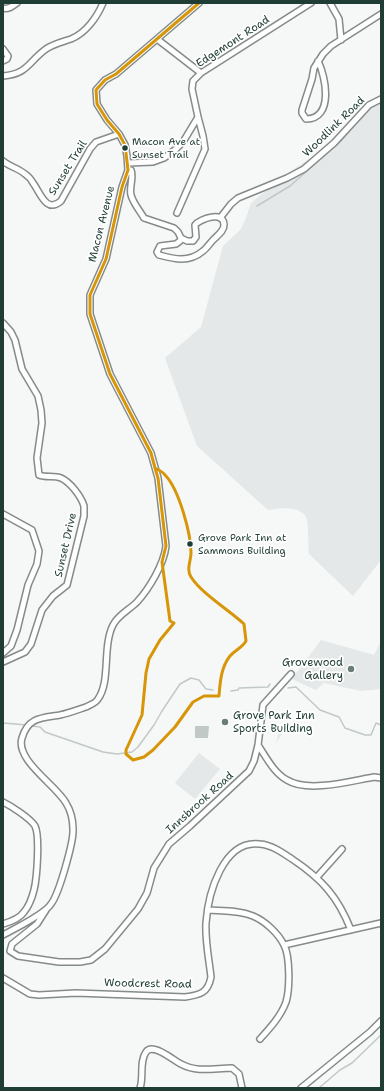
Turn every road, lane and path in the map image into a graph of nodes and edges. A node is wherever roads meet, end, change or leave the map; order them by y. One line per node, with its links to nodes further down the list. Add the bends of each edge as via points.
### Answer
1 (17, 3): 6 (street)
2 (103, 3): 14 (street, via 97,15 81,34 45,50 20,73)
3 (200, 3): 8 (street, Macon Avenue)
4 (311, 3): 13 (street, Edgemont Road)
5 (330, 3): 9 (street, via 339,20)
6 (3, 8)
7 (381, 14): 9 (street)
8 (157, 39): 13 (street); 17 (street, Macon Avenue, via 96,90 97,104)
9 (341, 40): 12 (street, via 331,46)
10 (3, 49): 11 (street, via 8,56)
11 (3, 61)
12 (318, 61): 12 (street, via 324,76 325,101 322,111 311,119 306,119 302,113)
13 (201, 73): 16 (street, Edgemont Road, via 193,81 192,89)
14 (3, 76)
15 (381, 99): 22 (street, Woodlink Road, via 368,105 334,143 304,169 238,198)
16 (198, 117): 19 (street, via 183,142 164,158 153,162); 21 (street, Edgemont Road, via 205,149)
17 (119, 134): 18 (street, Sunset Trail, via 96,142 61,201 52,206 40,196 24,172); 19 (street, Macon Avenue)
18 (3, 161)
19 (128, 163): 20 (street, Macon Avenue)
20 (128, 170): 23 (street, via 132,173 132,197 144,218 174,228); 34 (street, Macon Avenue, via 106,259 90,295 90,314 110,374 151,453 162,502 166,546 162,562 144,593 114,624 108,641 105,679 98,699 73,712 38,718 25,730 21,740 22,752 66,802 74,830 57,892)
21 (177, 212)
22 (220, 218): 23 (street, via 213,216 198,221 194,225 196,237 193,241); 23 (street, via 224,222 221,232 195,256 176,260 159,255 157,252 160,246 176,244)
23 (180, 238)
24 (3, 323): 27 (street, Sunset Drive, via 15,340 22,370 38,396 42,423 36,458 39,475 62,478 77,493 84,505 84,516 67,585 53,596 42,610 31,644 25,652)
25 (3, 514): 26 (street, via 32,530 39,551 37,564 26,592 18,630 11,646)
26 (3, 653)
27 (3, 662)
28 (291, 674): 29 (street, Innsbrook Road, via 263,705)
29 (258, 745): 30 (street, via 274,769 286,780 296,784 316,786); 34 (street, Innsbrook Road, via 249,771 169,844 154,868 147,893 138,909 105,949 91,960 59,962 18,956 10,951 12,944 37,924)
30 (381, 778)
31 (3, 802): 37 (street, via 30,820 35,827 38,857 32,898 23,914)
32 (342, 849): 33 (street)
33 (317, 877): 35 (street, Woodcrest Road, via 294,860 266,845 253,843 237,849 229,857 212,890); 38 (street, Woodcrest Road, via 339,905)
34 (48, 908): 39 (street)
35 (208, 910): 40 (street, via 245,913 254,917 272,930); 41 (street, Woodcrest Road, via 206,938 209,986 197,995 39,995 30,994)
36 (381, 923): 38 (street)
37 (3, 924)
38 (351, 930): 40 (street)
39 (3, 935)
40 (284, 945): 43 (street, via 289,973 288,993 282,1011)
41 (3, 978)
42 (381, 1021): 46 (street)
43 (260, 1039)
44 (140, 1088): 45 (street, via 142,1062 146,1052 151,1049 156,1049 193,1069 232,1068 239,1074)
45 (242, 1088)
46 (301, 1088)

